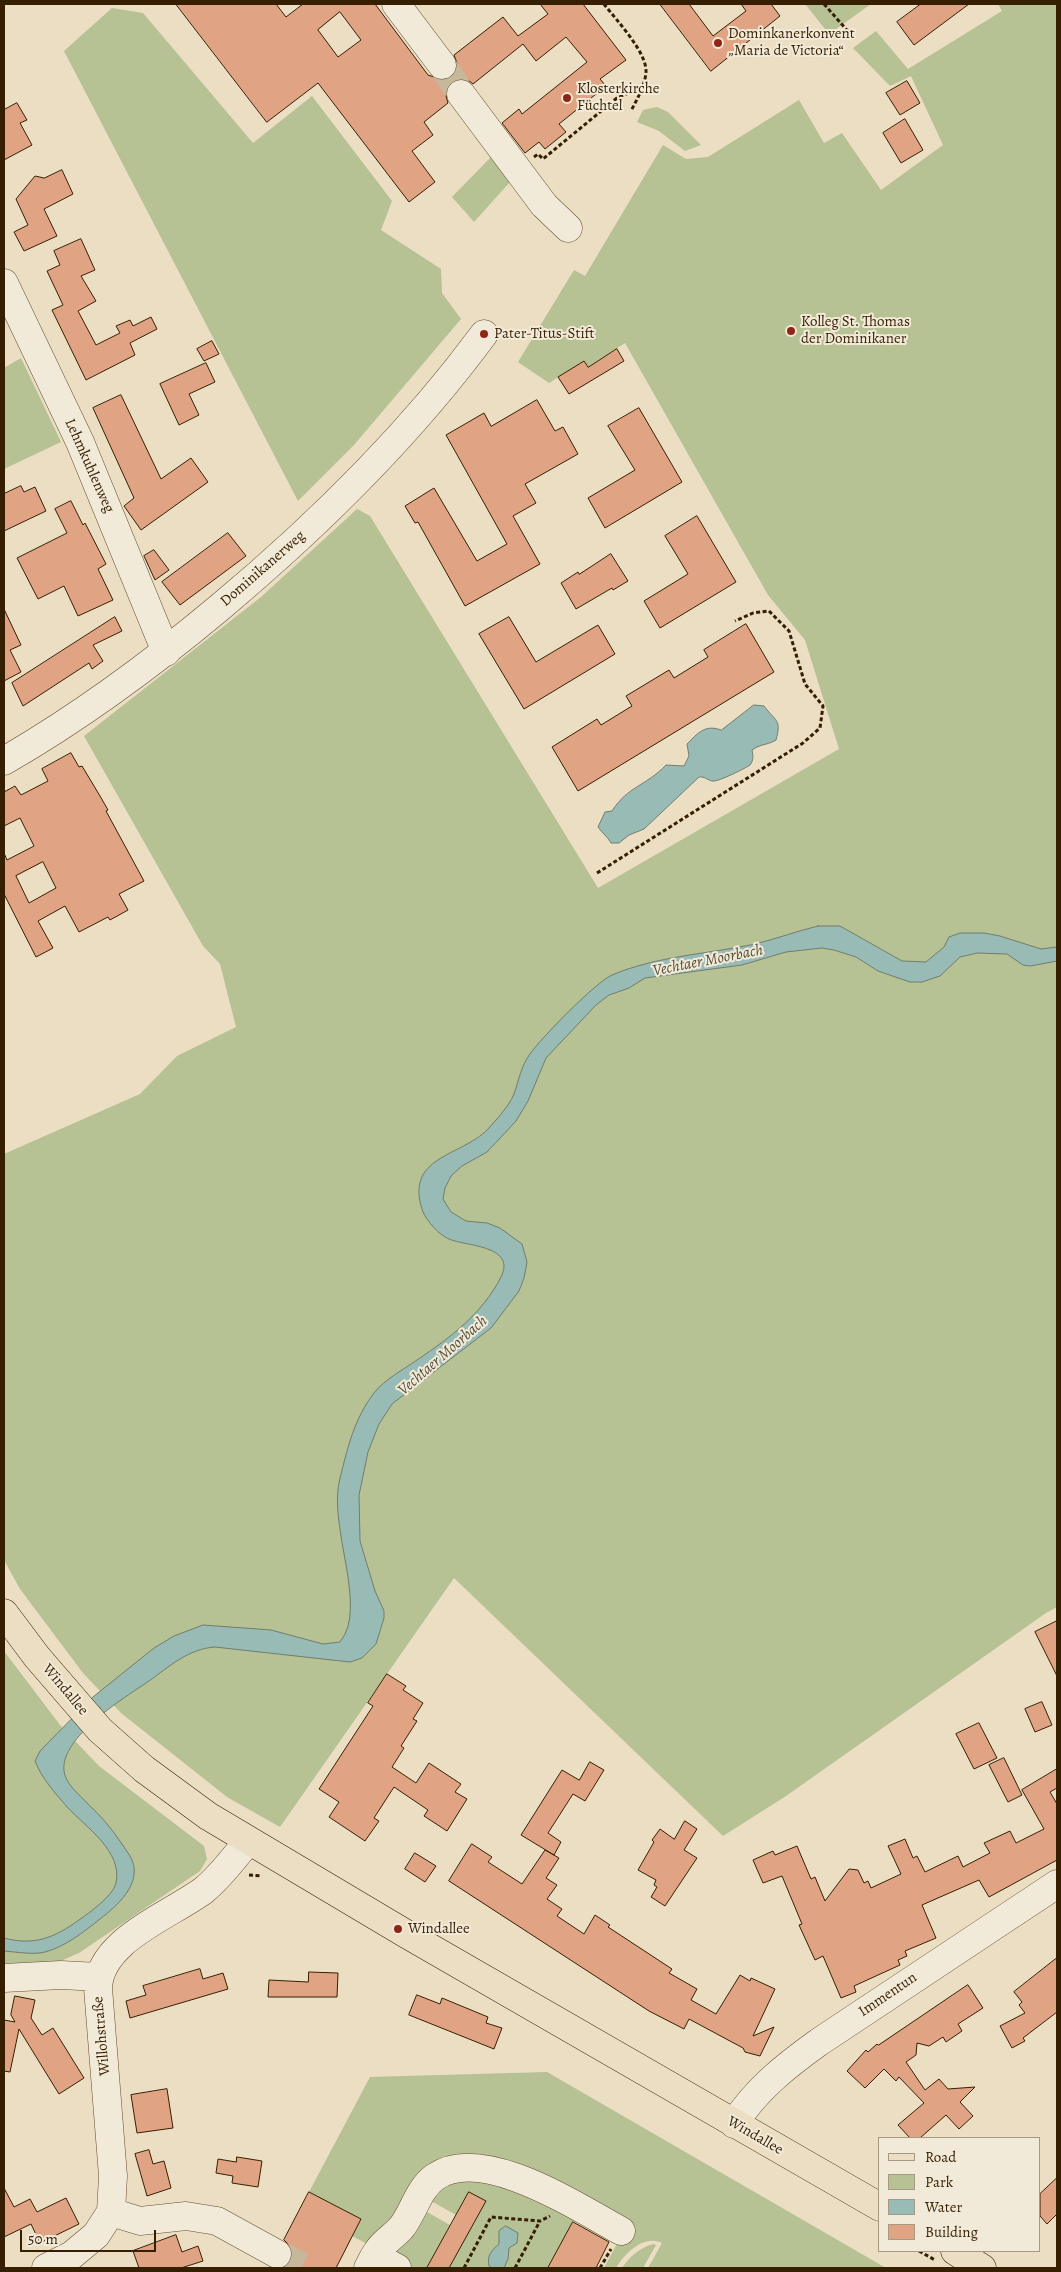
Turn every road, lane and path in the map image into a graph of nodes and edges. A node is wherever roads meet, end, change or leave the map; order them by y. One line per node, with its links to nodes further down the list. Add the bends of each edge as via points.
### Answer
1 (396, 4): 5 (street)
2 (604, 4): 6 (path, via 643,55 646,70)
3 (824, 4): 4 (path)
4 (853, 37)
5 (442, 65)
6 (643, 87): 8 (path); 9 (path, via 617,98 542,159 538,154)
7 (461, 94): 9 (street)
8 (631, 111)
9 (518, 170): 10 (street, via 544,204)
10 (568, 228)
11 (4, 283): 14 (street, Lehmkuhlenweg, via 80,442)
12 (484, 334): 14 (street, Dominikanerweg, via 430,404 357,484 268,567)
13 (735, 621): 16 (path, via 753,613 770,611 789,630 806,684 824,706 820,728 803,743)
14 (166, 652): 15 (street, Dominikanerweg, via 98,701)
15 (4, 760)
16 (597, 873)
17 (4, 1612): 18 (main road, Windallee, via 37,1657 100,1730 144,1768 208,1816)
18 (248, 1841): 19 (street, Willohstraße); 24 (main road, Windallee)
19 (223, 1873): 20 (path, via 232,1888 248,1876); 22 (street, Willohstraße, via 118,1946 105,1961)
20 (264, 1876)
21 (1057, 1884): 24 (street, Immentun, via 819,2042 746,2104)
22 (98, 1977): 23 (street); 26 (street, Willohstraße, via 113,2176)
23 (4, 1978)
24 (734, 2124): 25 (main road, Windallee)
25 (878, 2206)
26 (111, 2212): 29 (street, via 140,2221 186,2216 217,2220); 31 (street, Willohstraße, via 96,2235 72,2256)
27 (620, 2231): 30 (street, via 543,2189 494,2170 446,2171 424,2187)
28 (957, 2252): 34 (main road)
29 (277, 2254)
30 (380, 2264)
31 (46, 2268)
32 (464, 2268): 33 (path, via 491,2217 540,2221)
33 (514, 2268)
34 (982, 2268)

